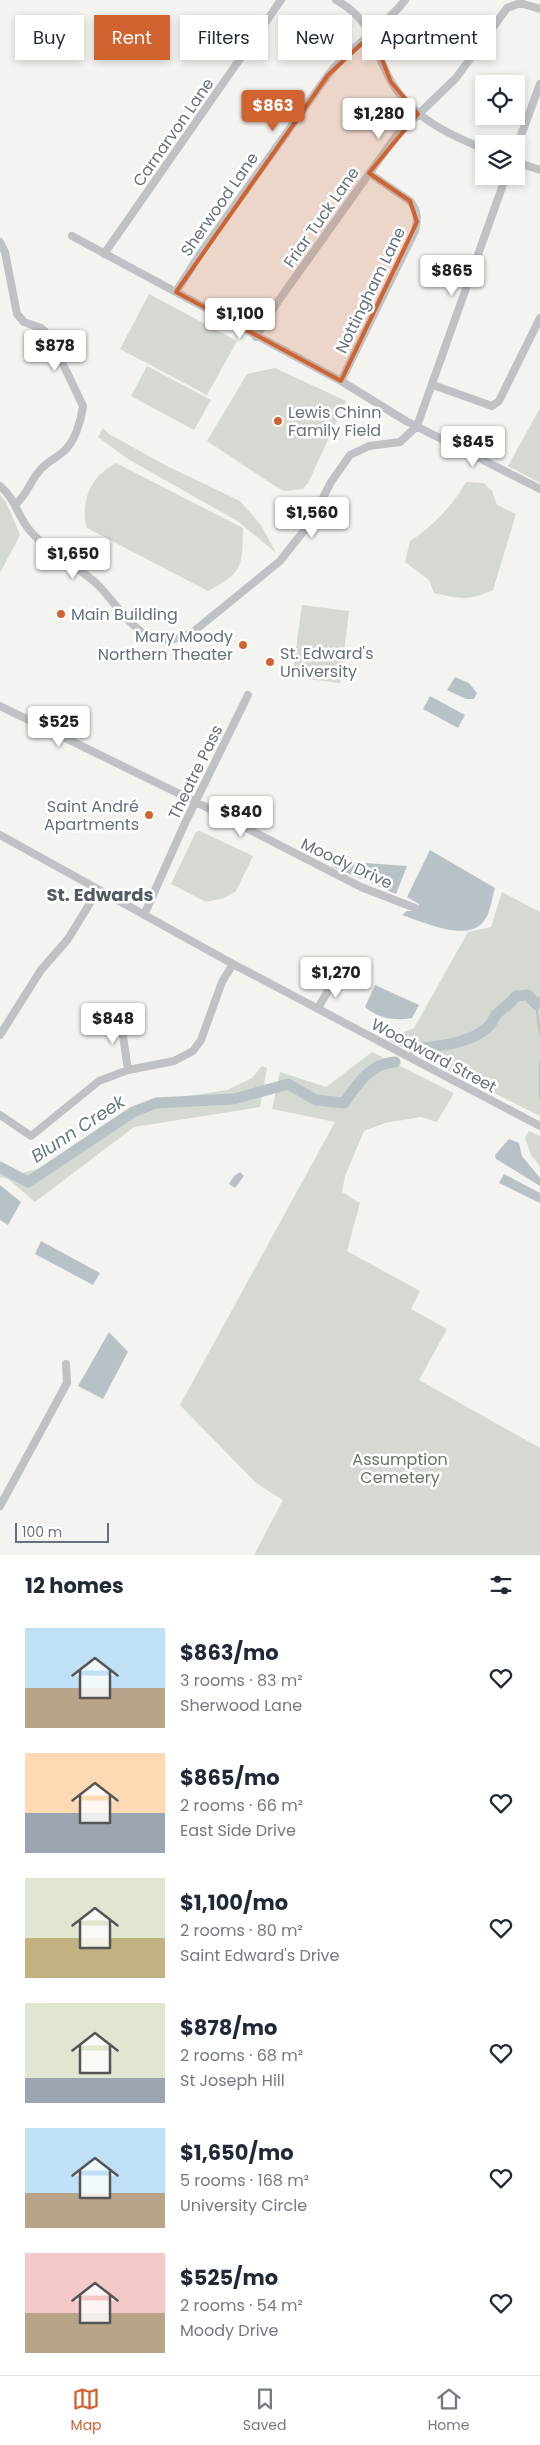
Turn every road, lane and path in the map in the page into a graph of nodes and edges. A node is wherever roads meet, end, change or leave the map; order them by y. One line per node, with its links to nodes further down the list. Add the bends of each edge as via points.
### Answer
1 (281, 0): 19 (street, Carnarvon Lane)
2 (336, 0): 6 (street)
3 (405, 0): 5 (street, Sherwood Lane)
4 (540, 9): 10 (street, Friar Tuck Lane, via 520,3 507,8 456,78)
5 (393, 15)
6 (362, 20)
7 (362, 42): 20 (street, Sherwood Lane, via 331,70)
8 (383, 60): 10 (street, via 392,82)
9 (540, 84): 11 (street)
10 (418, 114): 12 (street, via 441,130); 15 (street, Friar Tuck Lane, via 396,136)
11 (521, 135)
12 (475, 145)
13 (525, 165): 14 (street)
14 (540, 170)
15 (369, 173): 22 (street, Friar Tuck Lane); 23 (street, Nottingham Lane, via 410,201 415,207 417,222)
16 (503, 185): 24 (street)
17 (72, 236): 19 (street)
18 (0, 242): 28 (street, via 5,252 17,314 24,322 49,335 83,406 72,442 41,469)
19 (104, 254): 20 (street)
20 (176, 292): 22 (street)
21 (540, 318): 24 (street, via 499,401 492,406)
22 (256, 337): 23 (street)
23 (341, 381): 25 (street)
24 (434, 385): 25 (street)
25 (417, 426): 27 (street); 28 (street, via 400,442 369,446 350,455 310,523 280,561 193,632 176,639 156,639 143,633 97,584 28,529)
26 (0, 486): 28 (street)
27 (540, 489)
28 (16, 504)
29 (248, 695): 31 (street, Theatre Pass)
30 (0, 706): 31 (street, Moody Drive)
31 (196, 802): 34 (street, Moody Drive, via 361,887); 35 (street, Theatre Pass)
32 (0, 835): 33 (street, Woodward Street)
33 (98, 890): 35 (street, Woodward Street); 40 (street, via 68,939 41,970)
34 (415, 908)
35 (144, 916): 36 (street, Woodward Street)
36 (232, 964): 38 (street, Woodward Street); 41 (street, via 193,1052 174,1061)
37 (335, 979): 38 (street)
38 (318, 1008): 43 (street, Woodward Street)
39 (120, 1016): 41 (street)
40 (0, 1035)
41 (128, 1070): 42 (street, via 99,1081 31,1136)
42 (0, 1115)
43 (540, 1126)
44 (66, 1364): 45 (street, via 67,1383)
45 (0, 1506)

